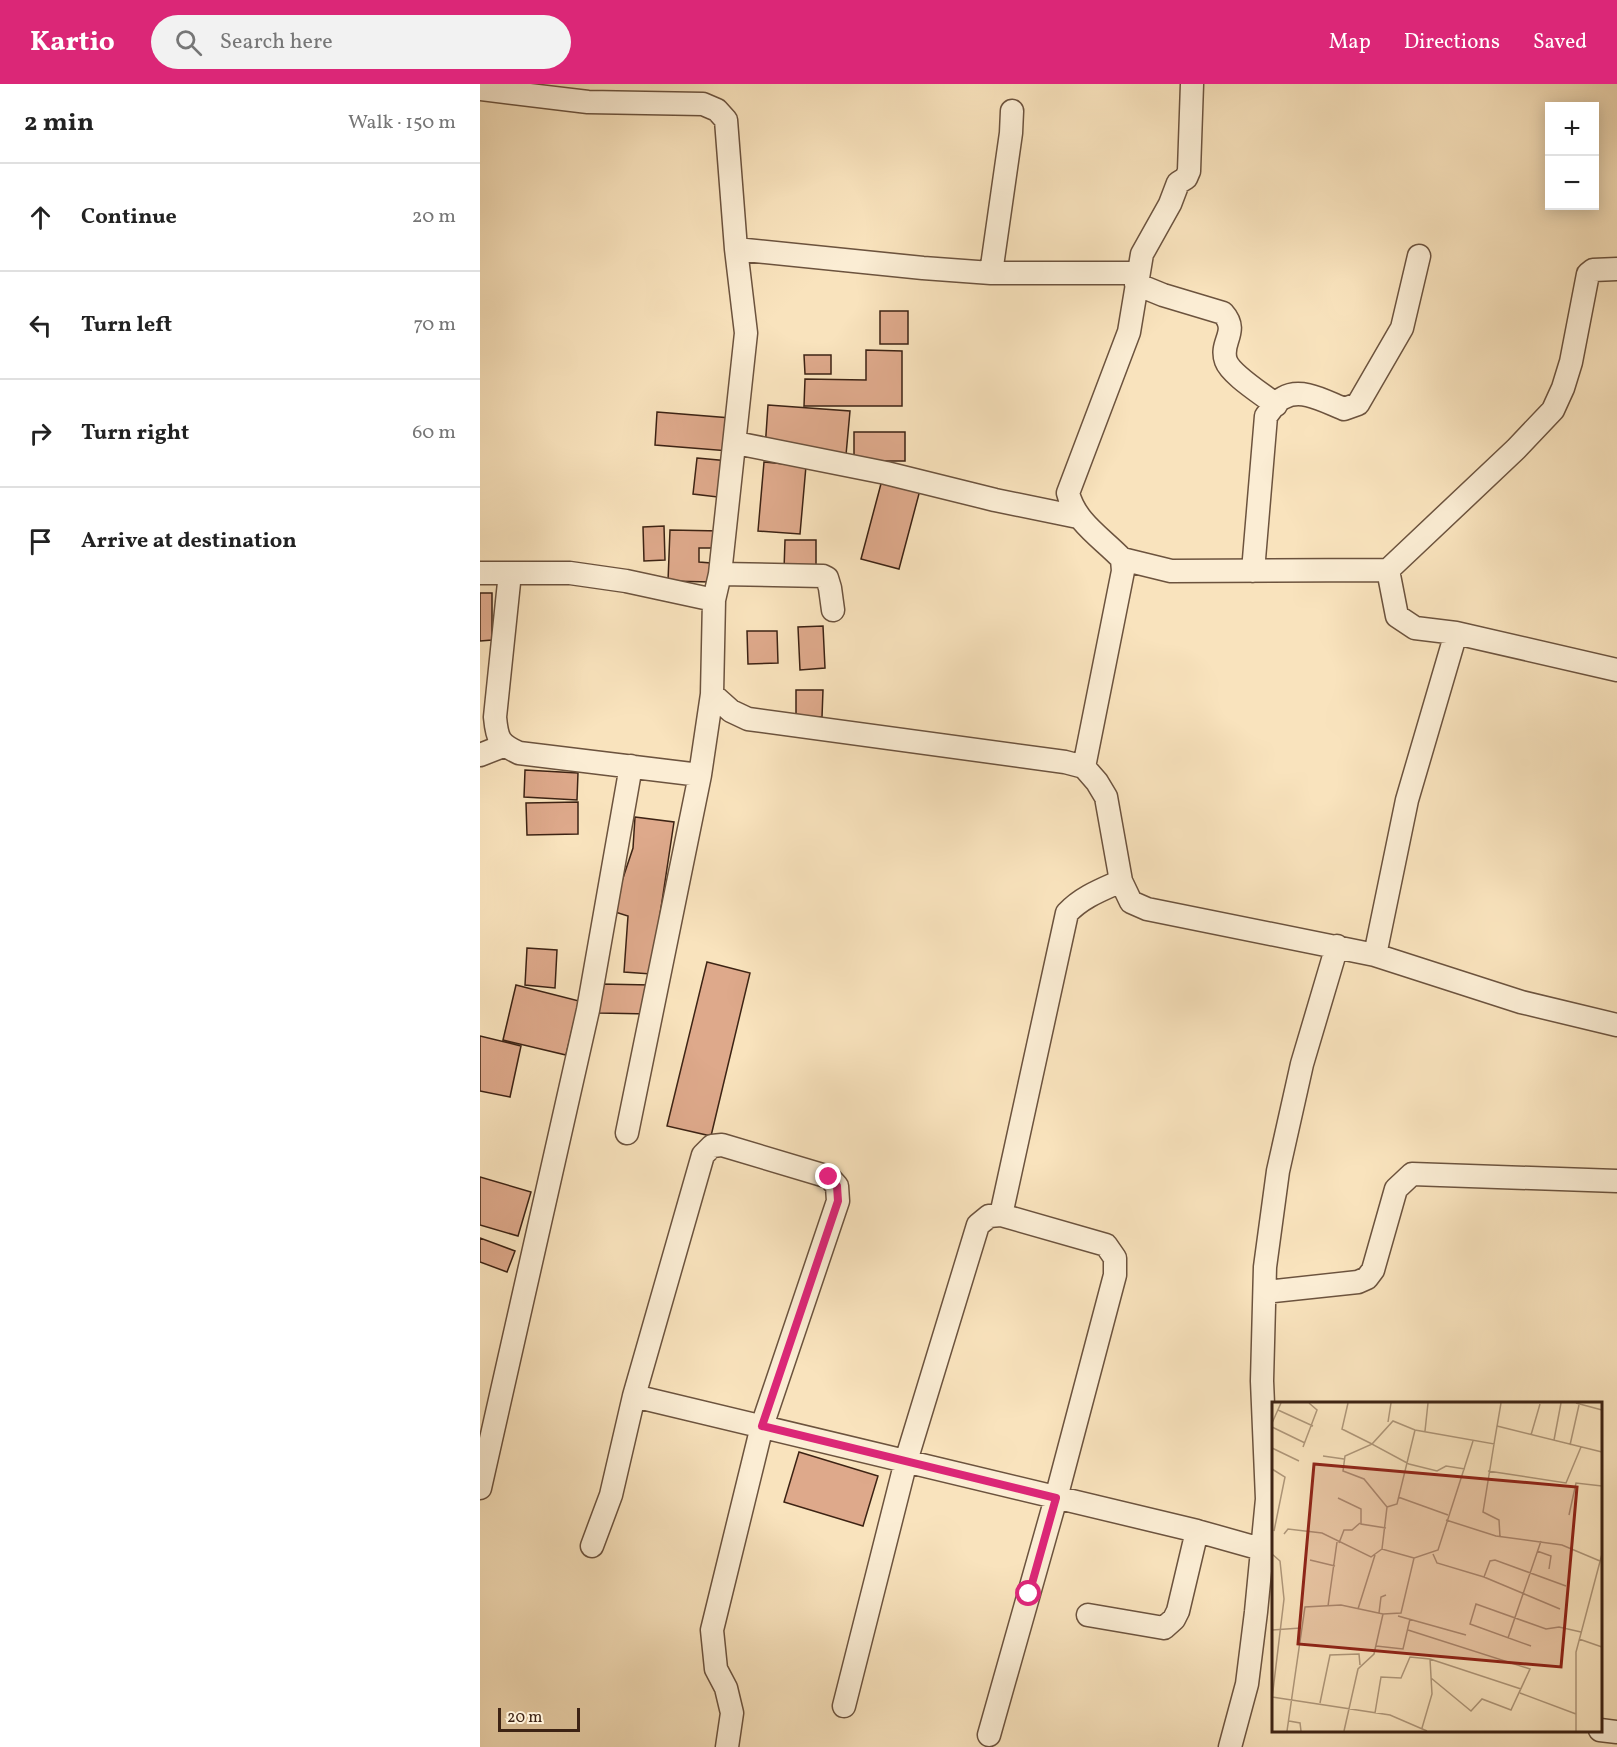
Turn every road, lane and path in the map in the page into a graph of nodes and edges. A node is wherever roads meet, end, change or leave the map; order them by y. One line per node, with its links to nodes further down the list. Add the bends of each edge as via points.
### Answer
1 (571, 84): 4 (street)
2 (1192, 84): 10 (street, via 1189,171 1178,183 1142,254)
3 (480, 89): 4 (street)
4 (588, 102): 6 (street, via 703,104 717,110 726,120)
5 (1012, 111): 9 (street)
6 (736, 249): 9 (street); 12 (street, via 746,333)
7 (1419, 256): 11 (street, via 1402,328 1358,404 1344,409 1307,394 1295,394 1282,398)
8 (1617, 270): 15 (street, via 1593,270 1588,274 1570,362 1553,410)
9 (991, 273): 10 (street)
10 (1137, 278): 11 (street, via 1163,295 1223,313 1230,320 1231,332 1224,349 1226,362); 13 (street, via 1125,342 1068,492)
11 (1276, 405): 16 (street, via 1266,416)
12 (735, 443): 13 (street); 19 (street)
13 (1078, 517): 14 (street)
14 (1122, 559): 16 (street, via 1171,571); 28 (street, via 1123,571)
15 (1388, 570): 16 (street); 22 (street, via 1397,616 1415,628)
16 (1253, 572)
17 (480, 573): 18 (street)
18 (510, 573): 20 (street, via 570,573); 25 (street, via 495,717 496,732)
19 (720, 574): 20 (street); 21 (street, via 823,576 830,588)
20 (714, 600): 24 (street)
21 (833, 610)
22 (1456, 633): 23 (street); 32 (street, via 1407,800)
23 (1617, 670)
24 (712, 694): 28 (street, via 731,711 748,719); 29 (street)
25 (503, 746): 26 (street); 27 (street, via 519,753)
26 (480, 755)
27 (631, 766): 29 (street); 41 (street, via 588,1010)
28 (1084, 767): 30 (street, via 1106,797)
29 (700, 775): 34 (street)
30 (1121, 881): 31 (street, via 1131,902 1147,909); 36 (street, via 1084,899 1067,913)
31 (1336, 946): 32 (street); 37 (street, via 1302,1064 1278,1171)
32 (1375, 955): 33 (street, via 1521,1002)
33 (1617, 1026)
34 (627, 1133)
35 (1617, 1180): 37 (street, via 1412,1174 1396,1189 1373,1270 1367,1278)
36 (1001, 1215): 40 (street, via 989,1216 978,1225); 42 (street, via 1106,1245 1115,1258 1115,1275)
37 (1265, 1292): 45 (street, via 1262,1381 1267,1499)
38 (634, 1396): 39 (street); 39 (street, via 703,1155 712,1146 722,1145 829,1177 837,1186 838,1201); 44 (street, via 611,1495)
39 (762, 1426): 40 (street); 51 (street, via 712,1630 716,1669 732,1713)
40 (906, 1461): 42 (street); 47 (street)
41 (480, 1488)
42 (1056, 1498): 43 (street); 50 (street)
43 (1197, 1531): 45 (street); 46 (street, via 1178,1611 1169,1625 1164,1628)
44 (592, 1546)
45 (1262, 1549): 52 (street, via 1246,1684)
46 (1088, 1615)
47 (844, 1706)
48 (1602, 1731): 49 (street)
49 (1617, 1732)
50 (989, 1735)
51 (727, 1747)
52 (1230, 1747)

